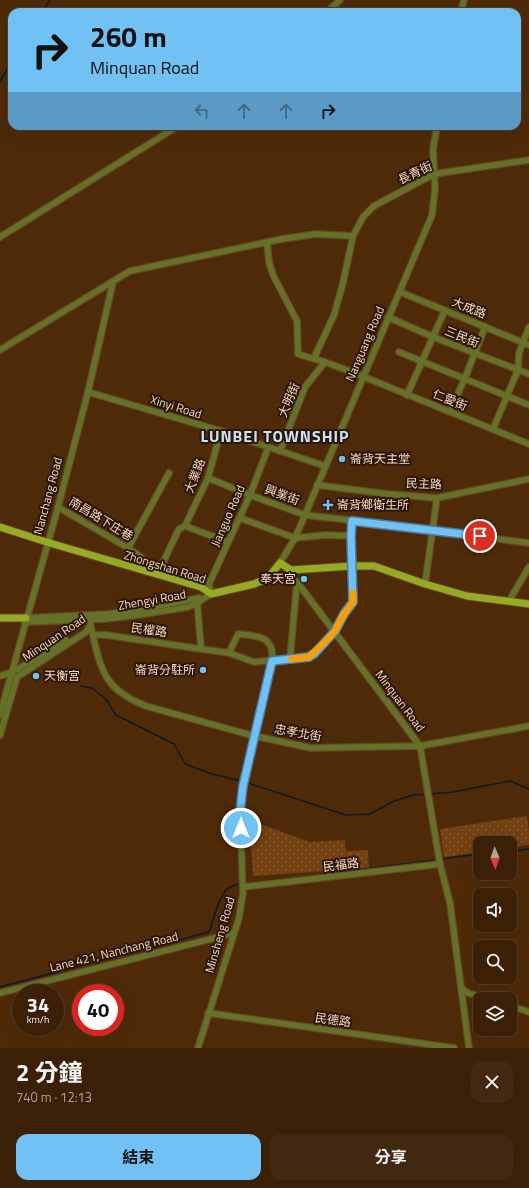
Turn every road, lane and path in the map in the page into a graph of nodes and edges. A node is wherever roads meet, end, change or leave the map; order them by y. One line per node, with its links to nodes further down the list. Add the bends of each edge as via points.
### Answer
1 (340, 0): 2 (street)
2 (332, 8)
3 (172, 130): 8 (street)
4 (436, 130): 6 (street, Nanguang Road, via 433,149)
5 (529, 160): 6 (street, 長青街)
6 (434, 174): 7 (street, 長青街, via 374,206 363,217); 11 (street, Nanguang Road, via 432,215)
7 (353, 236): 9 (street, via 316,234); 22 (street, 長青街, via 334,315)
8 (0, 237)
9 (267, 242): 10 (street, via 130,271); 22 (street, 仁愛街, via 268,262 297,321 298,354)
10 (113, 282): 19 (street); 29 (street, Nanchang Road)
11 (400, 292): 12 (street, 大成路); 13 (street, Nanguang Road)
12 (445, 310): 14 (street, 大成路); 16 (street)
13 (388, 317): 16 (street, 三民街); 27 (street, Nanguang Road)
14 (485, 327): 17 (street, 大成路); 21 (street)
15 (529, 327): 17 (street)
16 (433, 337): 21 (street, 三民街); 23 (street)
17 (523, 342): 18 (street, 大成路); 25 (street, via 519,353)
18 (529, 345)
19 (0, 350)
20 (398, 352): 23 (street)
21 (475, 354): 25 (street, 三民街); 28 (street)
22 (314, 358): 24 (street, 仁愛街)
23 (423, 361): 28 (street); 30 (street)
24 (325, 362): 27 (street, 仁愛街); 38 (street, 大明街, via 305,387)
25 (518, 370): 26 (street, 三民街); 31 (street)
26 (529, 374)
27 (363, 377): 30 (street, 仁愛街); 39 (street, Nanguang Road)
28 (465, 378): 31 (street); 33 (street)
29 (88, 392): 35 (street, Xinyi Road); 46 (street, Nanchang Road)
30 (407, 395): 33 (street, 仁愛街)
31 (507, 396): 32 (street); 34 (street)
32 (529, 405)
33 (450, 412): 34 (street, 仁愛街)
34 (493, 429): 36 (street, 仁愛街)
35 (221, 431): 37 (street, Xinyi Road); 41 (street, 大業路)
36 (529, 444)
37 (268, 448): 38 (street, Xinyi Road); 44 (street, Jianguo Road)
38 (280, 451): 39 (street, Xinyi Road)
39 (325, 466): 43 (street, Nanguang Road)
40 (169, 473): 58 (street)
41 (208, 478): 44 (street, 興業街); 50 (street, 大業路)
42 (529, 479): 45 (street, 民主路)
43 (317, 485): 45 (street, 民主路); 47 (street, Nanguang Road)
44 (250, 495): 47 (street, 興業街); 48 (street, Jianguo Road)
45 (437, 498): 52 (street)
46 (58, 507): 55 (street, Nanchang Road); 58 (street, 南昌路下庄巷)
47 (305, 515): 49 (street, 興業街); 54 (street, Nanguang Road)
48 (240, 518): 54 (street); 56 (street, Jianguo Road)
49 (352, 521): 52 (street, 興業街); 53 (street)
50 (185, 526): 56 (street); 63 (street, 大業路, via 179,529)
51 (0, 527): 55 (main road, Zhongshan Road)
52 (432, 530): 57 (street, 興業街); 66 (street)
53 (351, 536): 54 (street); 60 (street)
54 (295, 538): 59 (street, Nanguang Road)
55 (48, 542): 62 (main road, Zhongshan Road); 73 (street, Nanchang Road)
56 (228, 542): 67 (street, Jianguo Road, via 209,584)
57 (529, 543)
58 (128, 548): 62 (street, 南昌路下庄巷, via 142,558)
59 (280, 562): 64 (main road); 65 (main road)
60 (352, 566): 64 (main road, Zhongshan Road); 66 (main road, Zhongshan Road, via 374,566); 76 (street, via 353,602)
61 (529, 567): 69 (street)
62 (138, 569): 63 (main road, Zhongshan Road)
63 (157, 575): 67 (main road, Zhongshan Road, via 201,587)
64 (293, 576): 65 (main road, Zhongshan Road); 76 (street, Minquan Road); 80 (street)
65 (268, 578): 67 (main road, Zhongshan Road)
66 (425, 584): 69 (main road, Zhongshan Road, via 467,596)
67 (211, 594): 68 (street, Zhengyi Road)
68 (197, 601): 71 (street, Zhengyi Road); 78 (street)
69 (509, 601): 70 (main road, Zhongshan Road)
70 (529, 604)
71 (106, 616): 74 (street, Minquan Road); 74 (street, Zhengyi Road)
72 (0, 618): 73 (main road, Zhengyi Road)
73 (26, 620): 74 (street, Zhengyi Road); 75 (main road, Zhengyi Road); 82 (street, Nanchang Road)
74 (90, 620): 77 (street, 忠孝北街); 82 (street, Minquan Road)
75 (0, 623)
76 (335, 631): 80 (street, via 309,657); 88 (street, Minquan Road)
77 (93, 635): 78 (street, 民權路); 87 (street, 忠孝北街, via 103,671 114,687 132,701)
78 (201, 649): 79 (street, 民權路)
79 (229, 653): 81 (street, 民權路, via 254,662); 81 (street, via 238,634 257,636 265,638 274,652)
80 (290, 659): 81 (street)
81 (272, 661): 87 (street, Minsheng Road)
82 (15, 674): 83 (street, Minquan Road); 84 (street, Nanchang Road); 86 (street, Nanchang Road)
83 (0, 676)
84 (0, 715)
85 (529, 726): 88 (street, 忠孝北街)
86 (0, 735)
87 (254, 736): 88 (street, 忠孝北街, via 311,748); 90 (street, Minsheng Road, via 240,812)
88 (420, 746): 89 (street, Minquan Road)
89 (440, 864): 90 (street, 民福路); 92 (street, Minquan Road, via 450,903)
90 (244, 887): 91 (street, Minsheng Road)
91 (234, 933): 93 (street, Lane 421, Nanchang Road); 97 (street, Minsheng Road)
92 (461, 988): 94 (street); 100 (street, Minquan Road)
93 (0, 993)
94 (473, 995)
95 (517, 1008): 96 (street)
96 (529, 1012)
97 (208, 1013): 98 (street, Minsheng Road); 99 (street, 民德路)
98 (198, 1048)
99 (454, 1048)
100 (469, 1048)

